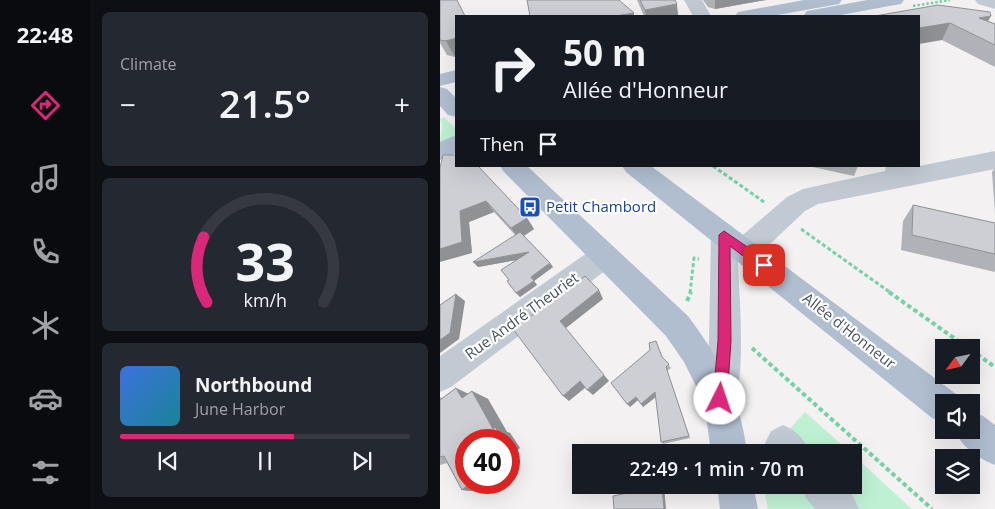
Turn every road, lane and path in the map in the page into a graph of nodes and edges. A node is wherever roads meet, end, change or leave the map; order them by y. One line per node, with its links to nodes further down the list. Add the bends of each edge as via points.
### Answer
1 (693, 0): 6 (street)
2 (834, 0): 7 (main road)
3 (895, 0): 8 (main road)
4 (984, 0): 5 (street)
5 (995, 4)
6 (701, 15)
7 (750, 15)
8 (812, 15)
9 (455, 76): 10 (main road)
10 (440, 80)
11 (440, 94): 12 (main road)
12 (455, 109)
13 (455, 144): 14 (main road)
14 (440, 152)
15 (995, 160): 19 (street)
16 (513, 167): 22 (main road)
17 (635, 167): 21 (main road, Allée d'Honneur)
18 (713, 167): 20 (path)
19 (895, 173): 20 (street, via 812,196)
20 (783, 216): 21 (street); 25 (path)
21 (731, 250): 23 (path, via 694,258 691,291); 24 (street); 30 (main road, Allée d'Honneur)
22 (604, 256): 23 (main road); 28 (street, Rue André Theuriet)
23 (677, 326): 29 (main road, via 695,351)
24 (725, 333): 29 (street); 38 (path, via 747,344)
25 (955, 339)
26 (980, 356): 27 (path)
27 (995, 367)
28 (440, 376)
29 (720, 399): 32 (main road)
30 (935, 399)
31 (980, 435): 33 (main road)
32 (728, 444)
33 (995, 447)
34 (736, 494): 36 (main road)
35 (827, 494): 37 (street)
36 (739, 509)
37 (840, 509)
38 (932, 509)

